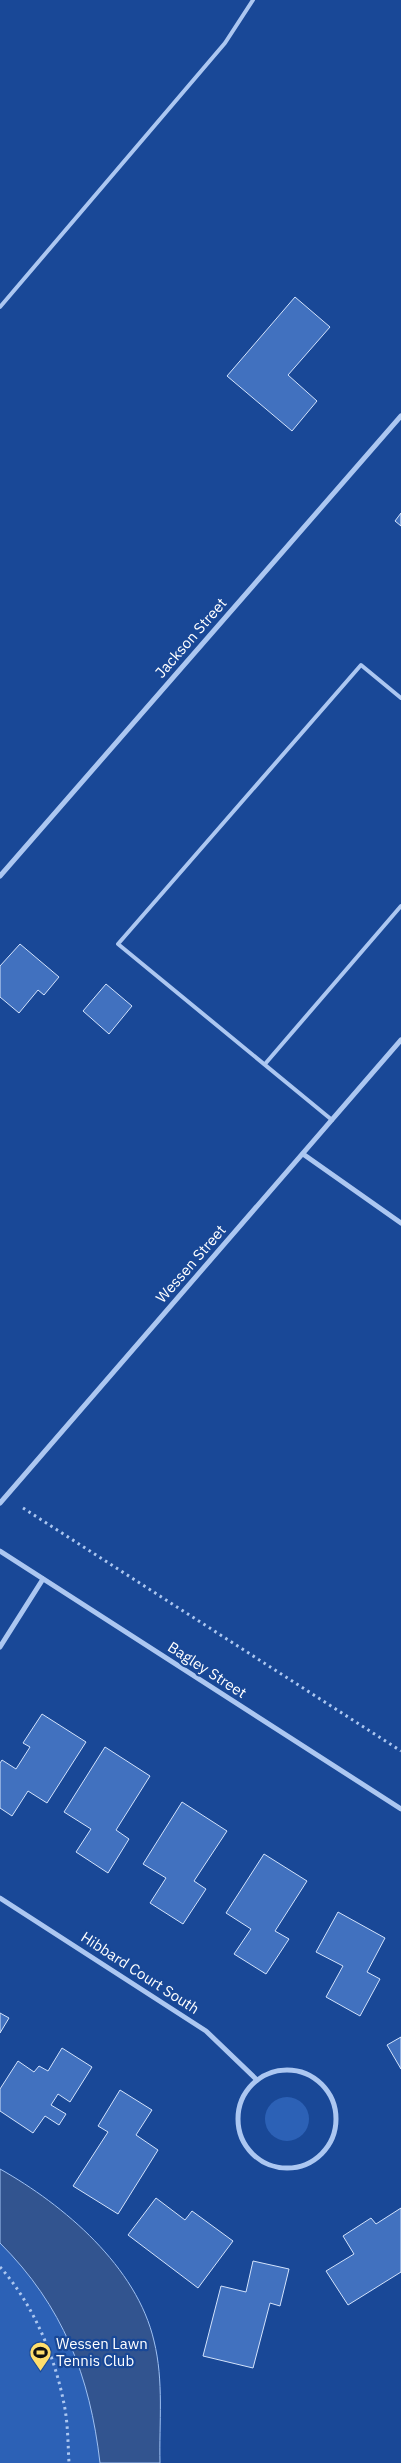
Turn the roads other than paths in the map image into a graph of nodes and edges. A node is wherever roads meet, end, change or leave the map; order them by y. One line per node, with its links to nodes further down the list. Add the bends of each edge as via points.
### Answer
1 (253, 0): 3 (lane, via 226,44)
2 (0, 296): 3 (lane)
3 (6, 301): 4 (lane)
4 (0, 307)
5 (401, 416): 7 (street, Jackson Street)
6 (401, 698): 10 (lane, via 361,665 118,944)
7 (0, 876)
8 (401, 906): 10 (lane)
9 (401, 1040): 11 (street, Wessen Street)
10 (264, 1064): 11 (lane)
11 (332, 1120): 12 (street, Wessen Street)
12 (303, 1154): 13 (street); 14 (street, Wessen Street)
13 (401, 1223)
14 (0, 1503)
15 (0, 1551): 16 (street, Bagley Street)
16 (43, 1580): 17 (street); 18 (street, Bagley Street)
17 (0, 1647)
18 (401, 1809)
19 (0, 1898): 20 (street, Hibbard Court South, via 206,2031)
20 (257, 2080): 20 (street, via 241,2101 238,2113 242,2138 249,2149 269,2164 281,2168 300,2166 318,2158 333,2137 336,2125 336,2112 326,2088 306,2073 293,2070 268,2074)

